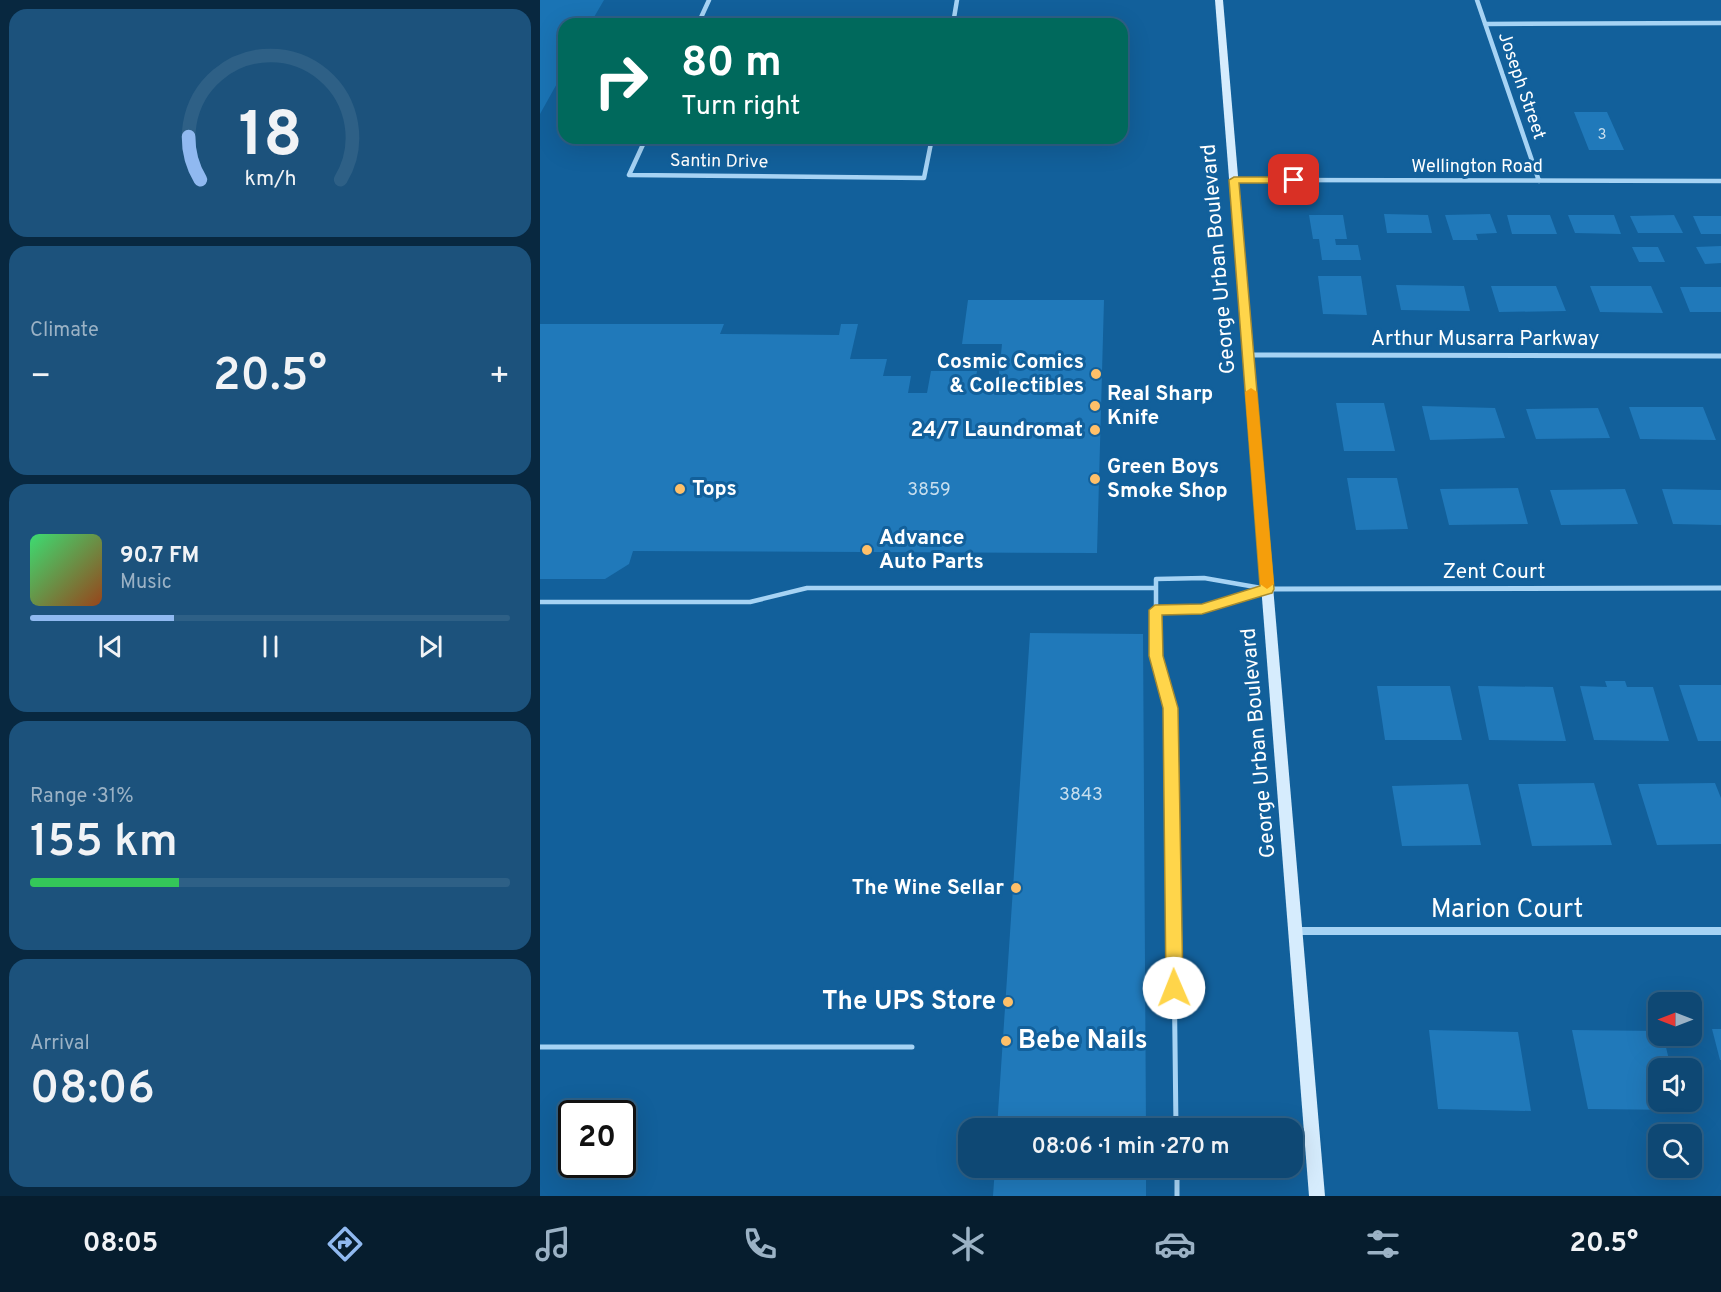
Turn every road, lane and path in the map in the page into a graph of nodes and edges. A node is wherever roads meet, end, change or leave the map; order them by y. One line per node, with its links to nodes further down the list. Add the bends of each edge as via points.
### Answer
1 (709, 0): 5 (street)
2 (957, 0): 6 (street)
3 (1219, 0): 11 (street, George Urban Boulevard)
4 (1477, 0): 8 (street, Joseph Street)
5 (701, 18)
6 (954, 18)
7 (1721, 23): 8 (street)
8 (1485, 24): 12 (street, Joseph Street)
9 (643, 144): 10 (street, Santin Drive, via 629,175 924,178)
10 (931, 144)
11 (1234, 180): 12 (street, Wellington Road); 14 (street, George Urban Boulevard)
12 (1539, 181): 13 (street, Wellington Road)
13 (1721, 181)
14 (1248, 355): 15 (street, Arthur Musarra Parkway); 18 (street, George Urban Boulevard)
15 (1721, 356)
16 (1156, 588): 18 (lane, via 1156,579 1204,578); 19 (lane, via 807,588 750,602); 20 (lane)
17 (1721, 588): 18 (street, Zent Court)
18 (1267, 589): 20 (lane, via 1202,609); 21 (street, George Urban Boulevard)
19 (540, 602)
20 (1155, 610): 25 (lane, via 1156,656 1171,708)
21 (1294, 931): 22 (street, Marion Court); 28 (street, George Urban Boulevard)
22 (1721, 931)
23 (540, 1047): 24 (lane)
24 (912, 1047)
25 (1176, 1118)
26 (1177, 1178): 27 (lane)
27 (1177, 1196)
28 (1317, 1196)

